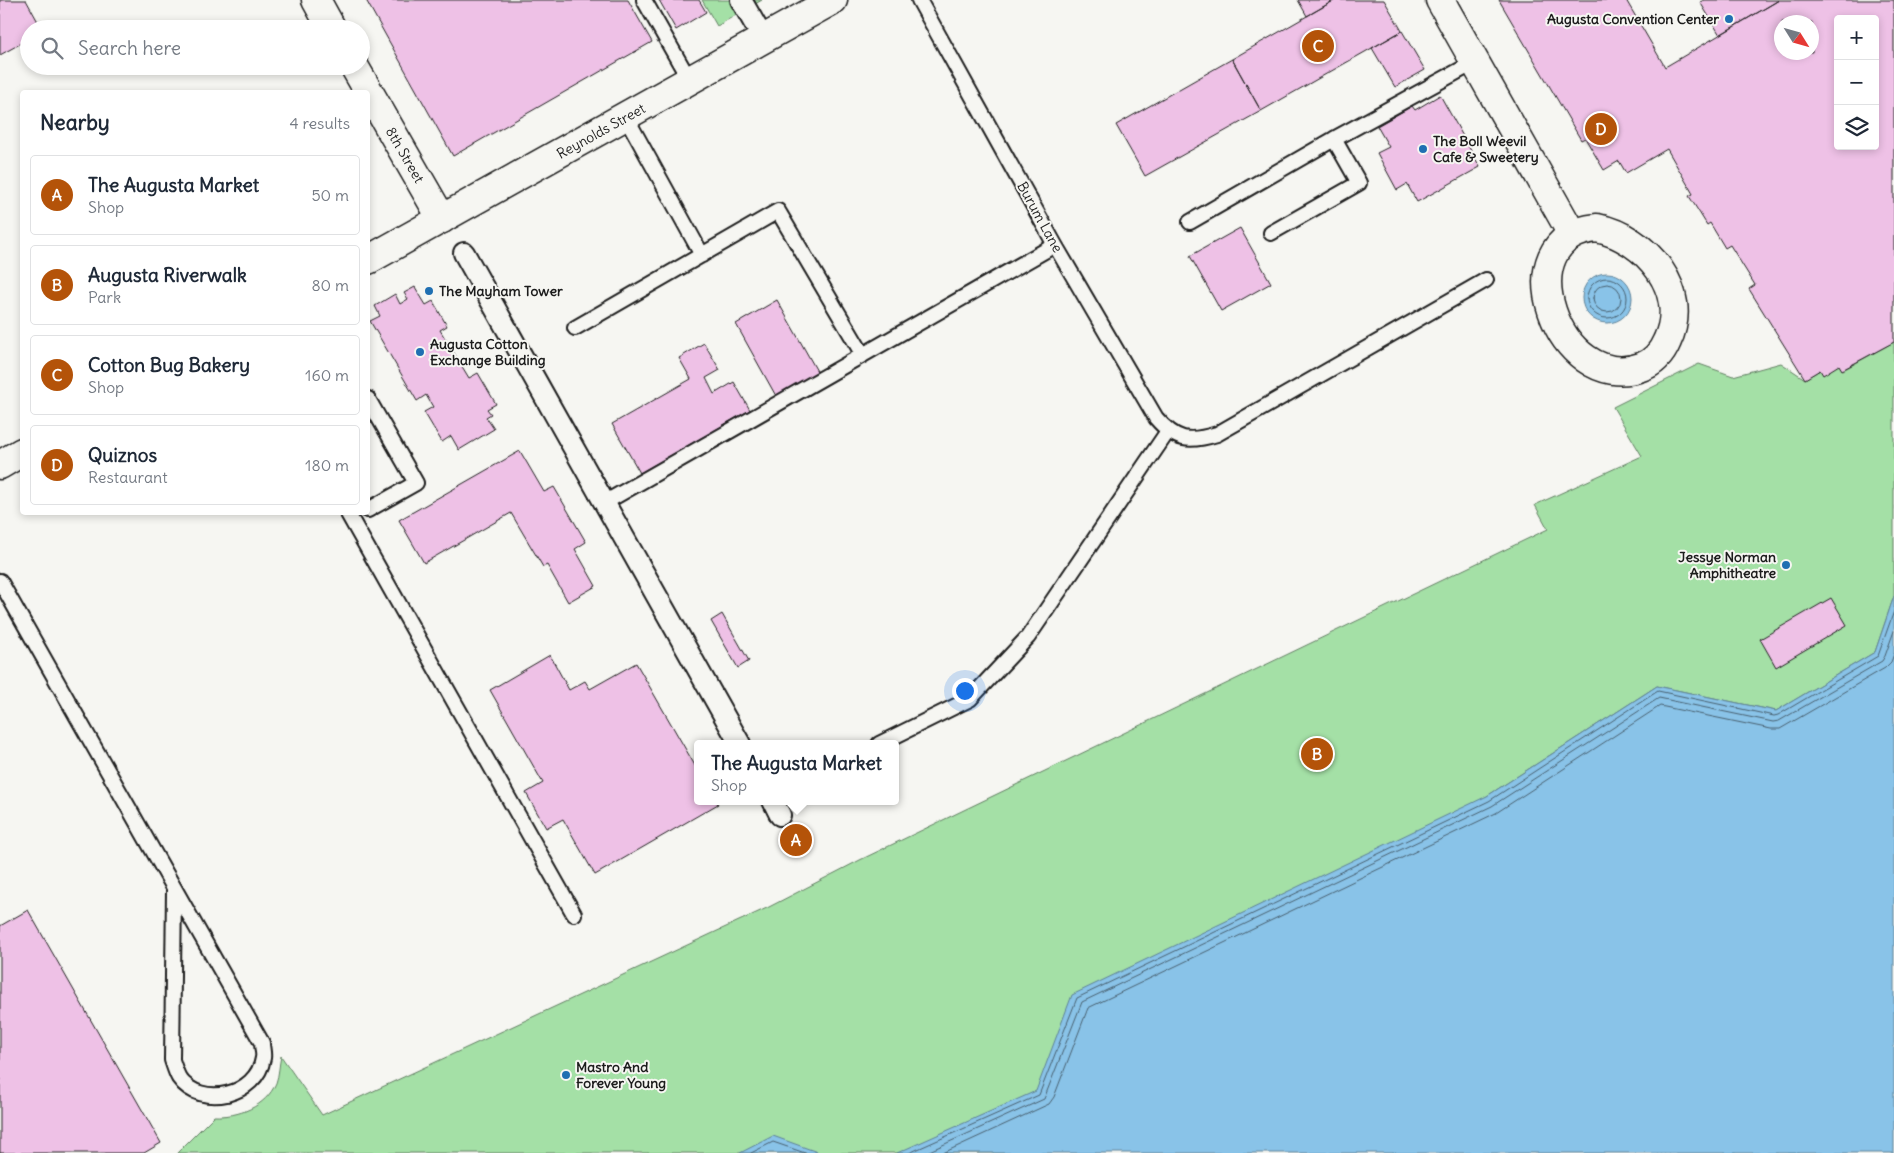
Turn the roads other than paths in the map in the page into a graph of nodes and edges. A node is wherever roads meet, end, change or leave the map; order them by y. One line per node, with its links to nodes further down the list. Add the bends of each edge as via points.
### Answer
1 (316, 0): 7 (street)
2 (644, 0): 11 (lane)
3 (741, 0): 8 (street)
4 (833, 0): 8 (street, Reynolds Street)
5 (919, 0): 20 (lane, Burum Lane)
6 (1440, 0): 9 (street)
7 (327, 20)
8 (764, 40): 11 (street, Reynolds Street)
9 (1475, 62): 15 (lane); 19 (street)
10 (359, 75): 12 (street, 8th Street)
11 (690, 81): 14 (street, Reynolds Street)
12 (368, 90)
13 (370, 94): 16 (street, 8th Street)
14 (626, 117): 16 (street, Reynolds Street); 22 (lane)
15 (1334, 139): 17 (lane); 18 (lane, via 1359,183)
16 (442, 219): 23 (street, Reynolds Street)
17 (1190, 222)
18 (1272, 233)
19 (1572, 234): 19 (street, via 1554,253 1549,266 1550,305 1559,329 1574,350 1596,364 1623,371 1648,365 1665,345 1673,321 1674,308 1659,270 1643,251 1622,236 1597,228)
20 (1055, 245): 26 (lane); 28 (lane, Burum Lane, via 1156,418)
21 (464, 253): 31 (street)
22 (702, 255): 25 (lane); 26 (lane, via 778,211)
23 (370, 259)
24 (1486, 280): 28 (lane, via 1217,434 1199,439 1180,438)
25 (575, 328)
26 (862, 355): 31 (lane)
27 (370, 402): 32 (lane, via 416,483)
28 (1168, 431): 36 (lane, via 1022,644 970,699)
29 (20, 453): 30 (street)
30 (0, 465)
31 (604, 503): 35 (street)
32 (370, 509)
33 (349, 516): 38 (lane)
34 (0, 581): 37 (lane)
35 (738, 740)
36 (887, 740)
37 (174, 890): 37 (lane, via 262,1043 263,1058 252,1079 244,1087 222,1096 198,1092 187,1086 179,1078 172,1060)
38 (574, 914)

